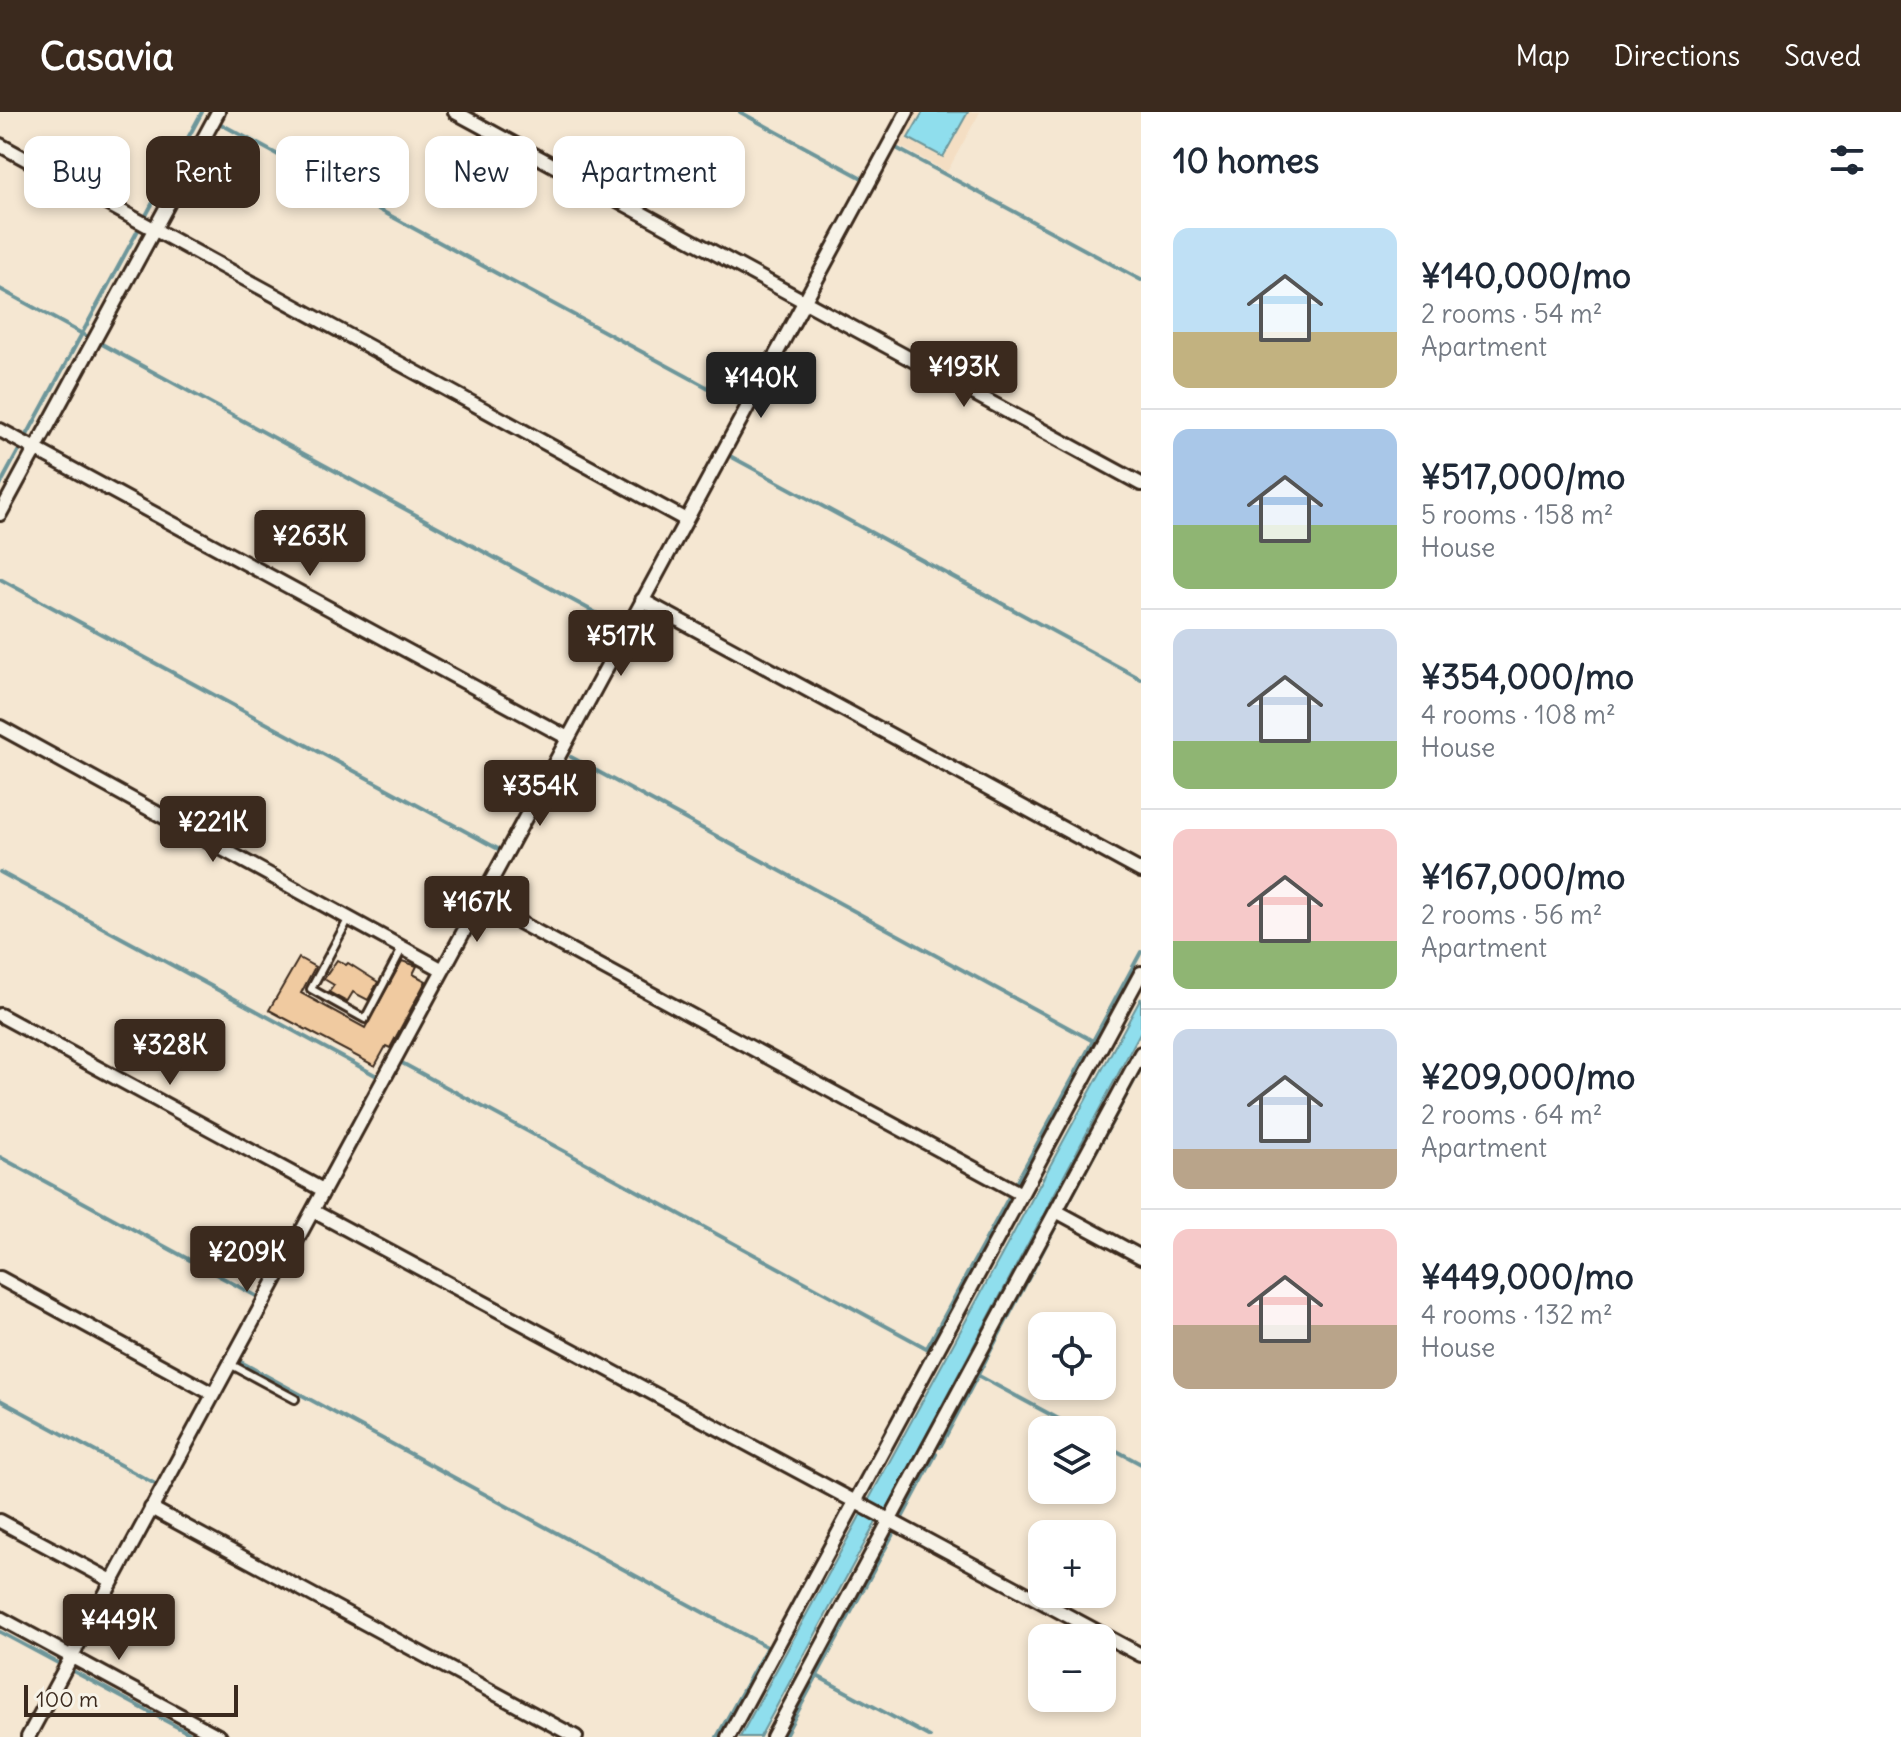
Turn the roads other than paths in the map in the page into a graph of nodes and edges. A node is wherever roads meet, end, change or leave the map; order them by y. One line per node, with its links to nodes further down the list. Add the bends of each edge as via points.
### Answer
1 (218, 112): 5 (street)
2 (455, 112): 6 (street)
3 (907, 112): 6 (street)
4 (0, 145): 5 (street)
5 (146, 224): 8 (street); 11 (street)
6 (804, 302): 9 (street); 11 (street)
7 (0, 430): 8 (street)
8 (28, 445): 10 (street); 14 (street)
9 (1141, 484)
10 (0, 514)
11 (686, 520): 12 (street)
12 (642, 600): 14 (street); 15 (street)
13 (0, 727): 17 (street)
14 (568, 738): 16 (street)
15 (1141, 871)
16 (480, 901): 19 (street); 24 (street)
17 (349, 918): 18 (street); 18 (lane, via 311,989 365,1019)
18 (403, 948): 19 (street)
19 (443, 970): 23 (street)
20 (1141, 973): 24 (street)
21 (0, 1015): 23 (street)
22 (1141, 1053): 26 (street)
23 (323, 1190): 25 (street)
24 (1021, 1194): 32 (street)
25 (313, 1211): 29 (street); 32 (street)
26 (1056, 1211): 27 (street); 34 (street)
27 (1141, 1257)
28 (0, 1278): 30 (street)
29 (230, 1364): 30 (street); 31 (lane)
30 (213, 1394): 33 (street)
31 (295, 1399)
32 (860, 1503): 34 (street); 43 (street)
33 (151, 1508): 36 (street); 42 (street)
34 (889, 1518): 38 (street); 44 (street)
35 (0, 1521): 36 (street)
36 (112, 1581): 39 (street)
37 (0, 1618): 39 (street)
38 (1141, 1655)
39 (71, 1658): 40 (street); 41 (street)
40 (28, 1737)
41 (220, 1737)
42 (576, 1737)
43 (728, 1737)
44 (773, 1737)

